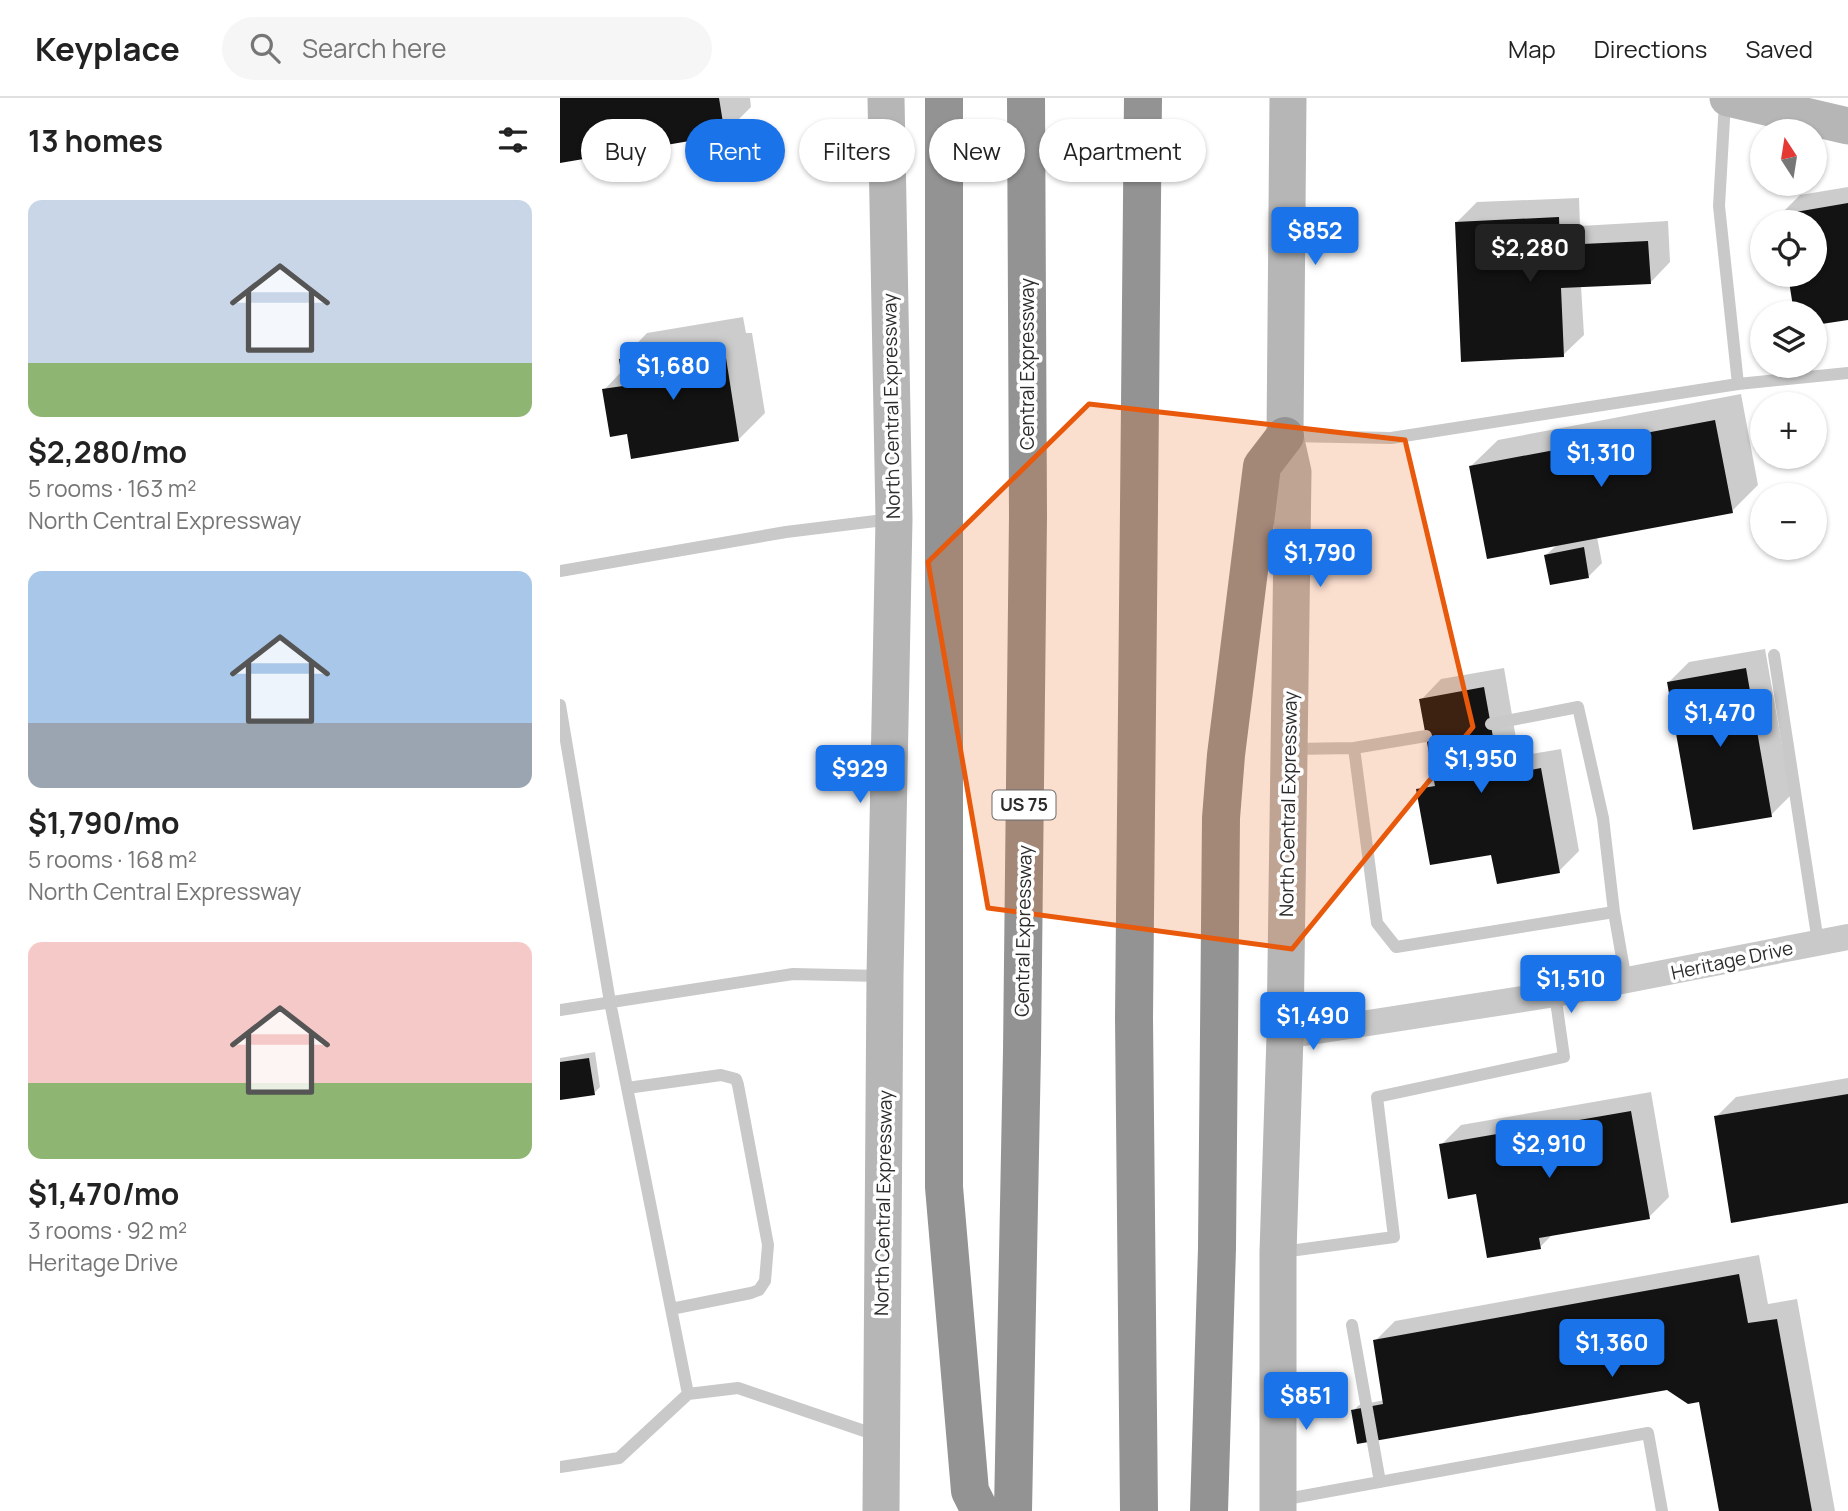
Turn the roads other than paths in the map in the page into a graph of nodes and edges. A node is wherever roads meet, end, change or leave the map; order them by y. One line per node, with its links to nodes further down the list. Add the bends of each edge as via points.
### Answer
1 (886, 98): 11 (main road, North Central Expressway)
2 (944, 98): 38 (highway, via 944,1187 970,1491)
3 (1026, 98): 39 (highway, Central Expressway / US 75, via 1028,516)
4 (1143, 98): 40 (highway, via 1134,1018)
5 (1288, 98): 10 (main road, North Central Expressway)
6 (1727, 98): 7 (main road); 9 (lane, via 1719,206)
7 (1848, 126)
8 (1848, 373): 9 (lane)
9 (1738, 384): 10 (lane, via 1391,438)
10 (1285, 436): 18 (main road, North Central Expressway, via 1293,472); 41 (highway, via 1262,466 1221,818)
11 (894, 519): 12 (lane, via 786,532); 22 (main road, North Central Expressway)
12 (560, 571)
13 (1774, 654): 21 (lane)
14 (560, 705): 25 (lane)
15 (1491, 724): 19 (lane, via 1578,707 1603,818)
16 (1426, 736): 17 (lane)
17 (1354, 748): 18 (lane); 19 (lane, via 1377,923 1396,947)
18 (1289, 749): 27 (main road, North Central Expressway)
19 (1614, 912): 23 (lane)
20 (1848, 937): 21 (street, Heritage Drive)
21 (1818, 942): 23 (street, Heritage Drive)
22 (885, 976): 25 (lane, via 793,974); 33 (main road, North Central Expressway)
23 (1626, 981): 24 (street, Heritage Drive)
24 (1555, 994): 27 (street, Heritage Drive); 29 (lane, via 1564,1057 1377,1097 1394,1237)
25 (610, 1002): 26 (lane); 28 (lane)
26 (560, 1010)
27 (1285, 1036): 29 (main road, North Central Expressway)
28 (627, 1088): 30 (lane); 30 (lane, via 721,1075 736,1079 738,1086 768,1245 765,1281 751,1293)
29 (1278, 1252): 36 (main road, North Central Expressway)
30 (671, 1309): 32 (lane)
31 (1352, 1325): 35 (lane)
32 (688, 1394): 33 (lane, via 738,1388); 34 (lane, via 619,1458)
33 (881, 1437): 37 (main road, North Central Expressway)
34 (560, 1468)
35 (1380, 1482): 36 (lane); 42 (lane, via 1648,1433)
36 (1278, 1506)
37 (881, 1511)
38 (980, 1511)
39 (1013, 1511)
40 (1139, 1511)
41 (1209, 1511)
42 (1662, 1511)

